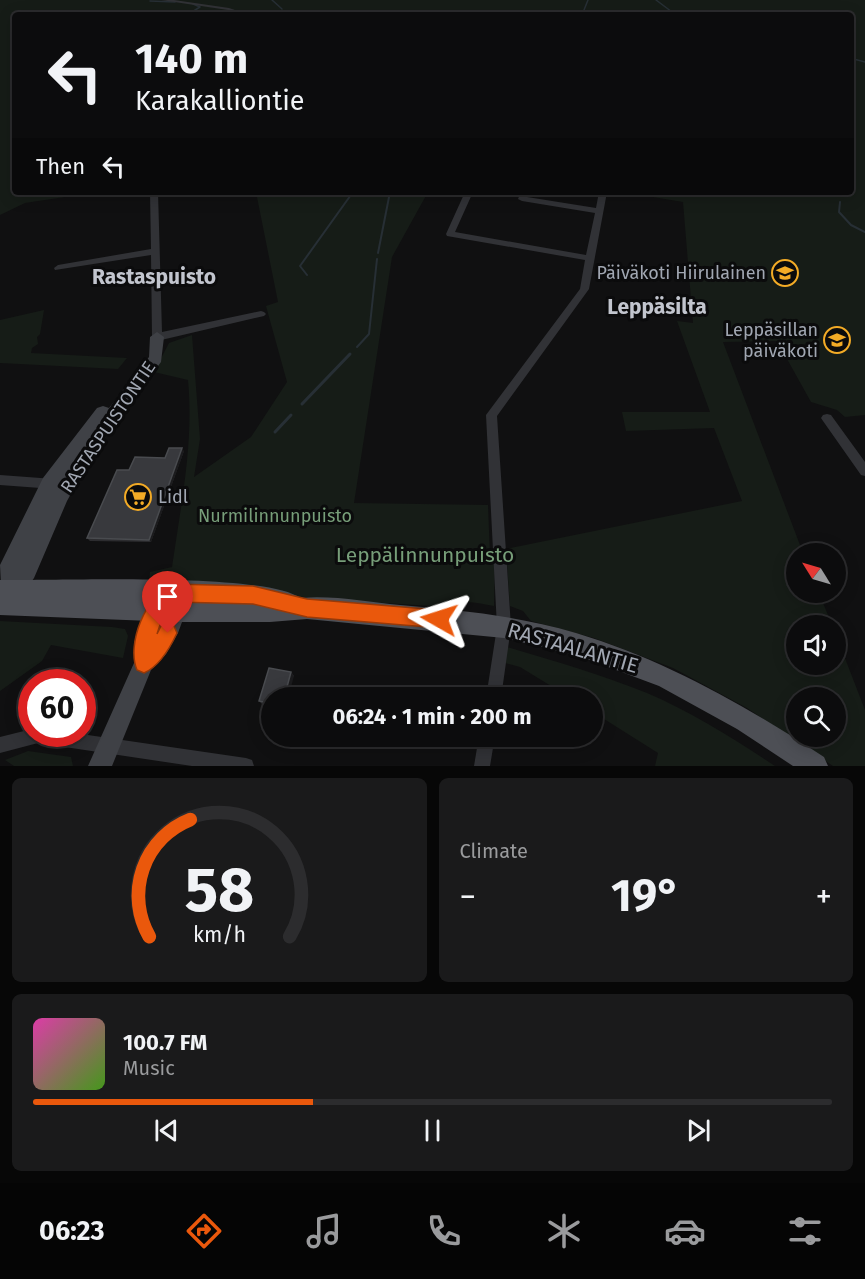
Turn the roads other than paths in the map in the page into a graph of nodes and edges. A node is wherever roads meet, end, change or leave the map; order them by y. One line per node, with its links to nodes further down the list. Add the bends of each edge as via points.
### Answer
1 (163, 0): 2 (street)
2 (235, 12)
3 (153, 195): 8 (street, RASTASPUISTONTIE)
4 (469, 195): 9 (street, via 450,234)
5 (524, 195): 7 (street, via 522,199)
6 (602, 195): 7 (street)
7 (599, 211): 9 (street)
8 (156, 251): 10 (street); 12 (street, RASTASPUISTONTIE)
9 (590, 258): 19 (street, via 582,292 491,415)
10 (58, 268)
11 (261, 314): 12 (street)
12 (157, 337): 16 (street, RASTASPUISTONTIE, via 156,358 80,461)
13 (827, 418): 14 (street)
14 (865, 471)
15 (0, 480): 16 (street)
16 (57, 484): 17 (street, RASTASPUISTONTIE, via 31,564)
17 (3, 596): 18 (main road, RASTAALANTIE)
18 (168, 605): 19 (main road, RASTAALANTIE, via 270,611 307,608); 22 (street, via 159,647 144,663)
19 (504, 627): 20 (street); 27 (main road, RASTAALANTIE, via 576,644 666,677 746,720)
20 (495, 687)
21 (0, 745): 22 (street, via 38,735)
22 (109, 745): 24 (street); 25 (street)
23 (485, 747): 26 (street)
24 (100, 766)
25 (246, 766)
26 (482, 766)
27 (815, 766)

